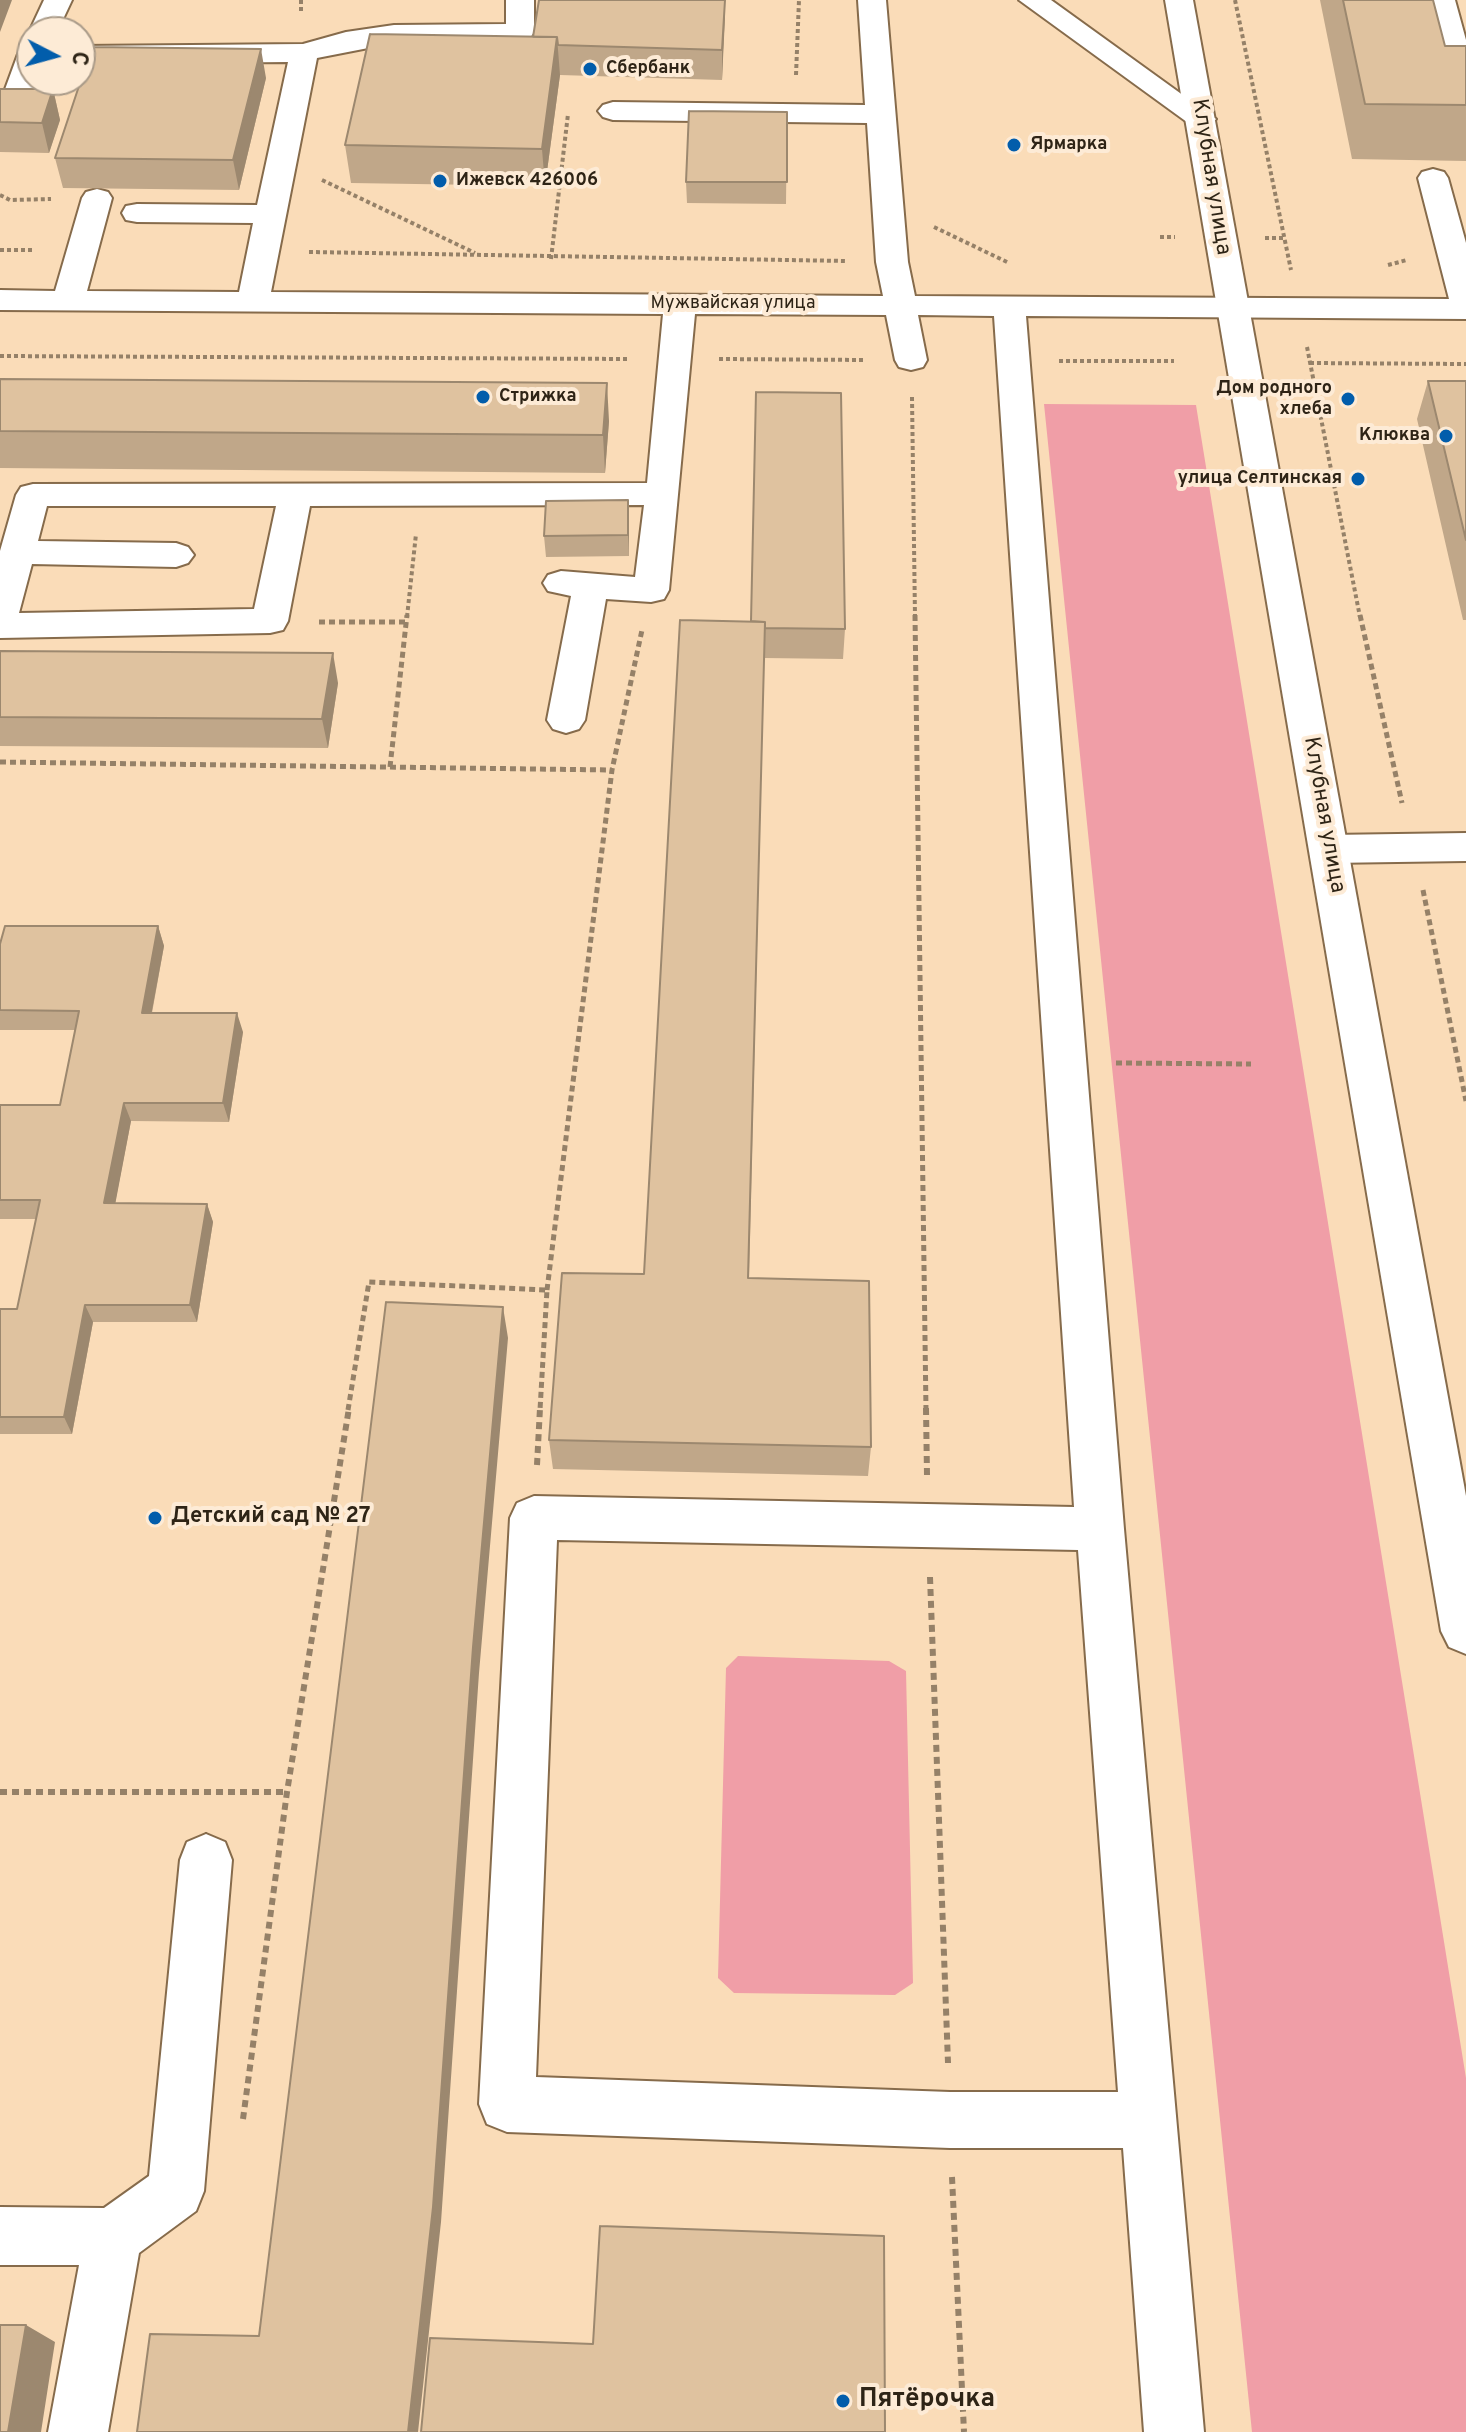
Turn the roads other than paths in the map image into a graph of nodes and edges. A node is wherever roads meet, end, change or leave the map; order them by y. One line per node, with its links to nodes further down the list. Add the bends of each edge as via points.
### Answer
1 (520, 0): 6 (main road, via 520,32 394,34)
2 (872, 0): 10 (main road)
3 (1033, 0): 11 (main road)
4 (1179, 0): 11 (main road, Клубная улица)
5 (1441, 0): 8 (main road, via 1460,70)
6 (304, 53): 7 (main road); 15 (main road)
7 (96, 55)
8 (1466, 70)
9 (613, 111): 10 (main road)
10 (881, 114): 22 (main road, via 892,262)
11 (1201, 119): 23 (main road, Клубная улица)
12 (1433, 178): 20 (main road)
13 (97, 198): 18 (main road)
14 (137, 213): 15 (main road)
15 (269, 214): 19 (main road)
16 (1009, 285): 22 (main road, Мужвайская улица); 23 (main road, Мужвайская улица); 35 (main road)
17 (0, 300): 18 (main road, Мужвайская улица)
18 (68, 300): 19 (main road, Мужвайская улица)
19 (253, 300): 21 (main road, Мужвайская улица)
20 (1466, 302)
21 (680, 304): 22 (main road, Мужвайская улица); 26 (main road)
22 (901, 306): 25 (main road)
23 (1232, 308): 24 (main road, Мужвайская улица); 34 (main road, Клубная улица)
24 (1466, 309)
25 (911, 360)
26 (663, 494): 27 (main road); 32 (main road, via 651,590 576,585)
27 (295, 496): 28 (main road, via 33,495); 31 (main road, via 270,621)
28 (17, 552): 29 (main road); 30 (main road)
29 (176, 555)
30 (0, 616)
31 (0, 626)
32 (566, 720)
33 (1466, 847): 34 (main road)
34 (1329, 849): 36 (main road, Клубная улица)
35 (1100, 1529): 39 (main road); 39 (main road, via 534,1518 507,2104 950,2120)
36 (1461, 1579): 37 (main road, Клубная улица)
37 (1466, 1631)
38 (206, 1860): 41 (main road, via 176,2191)
39 (1151, 2120): 43 (main road)
40 (0, 2236): 41 (main road)
41 (113, 2237): 42 (main road)
42 (78, 2432)
43 (1174, 2432)

